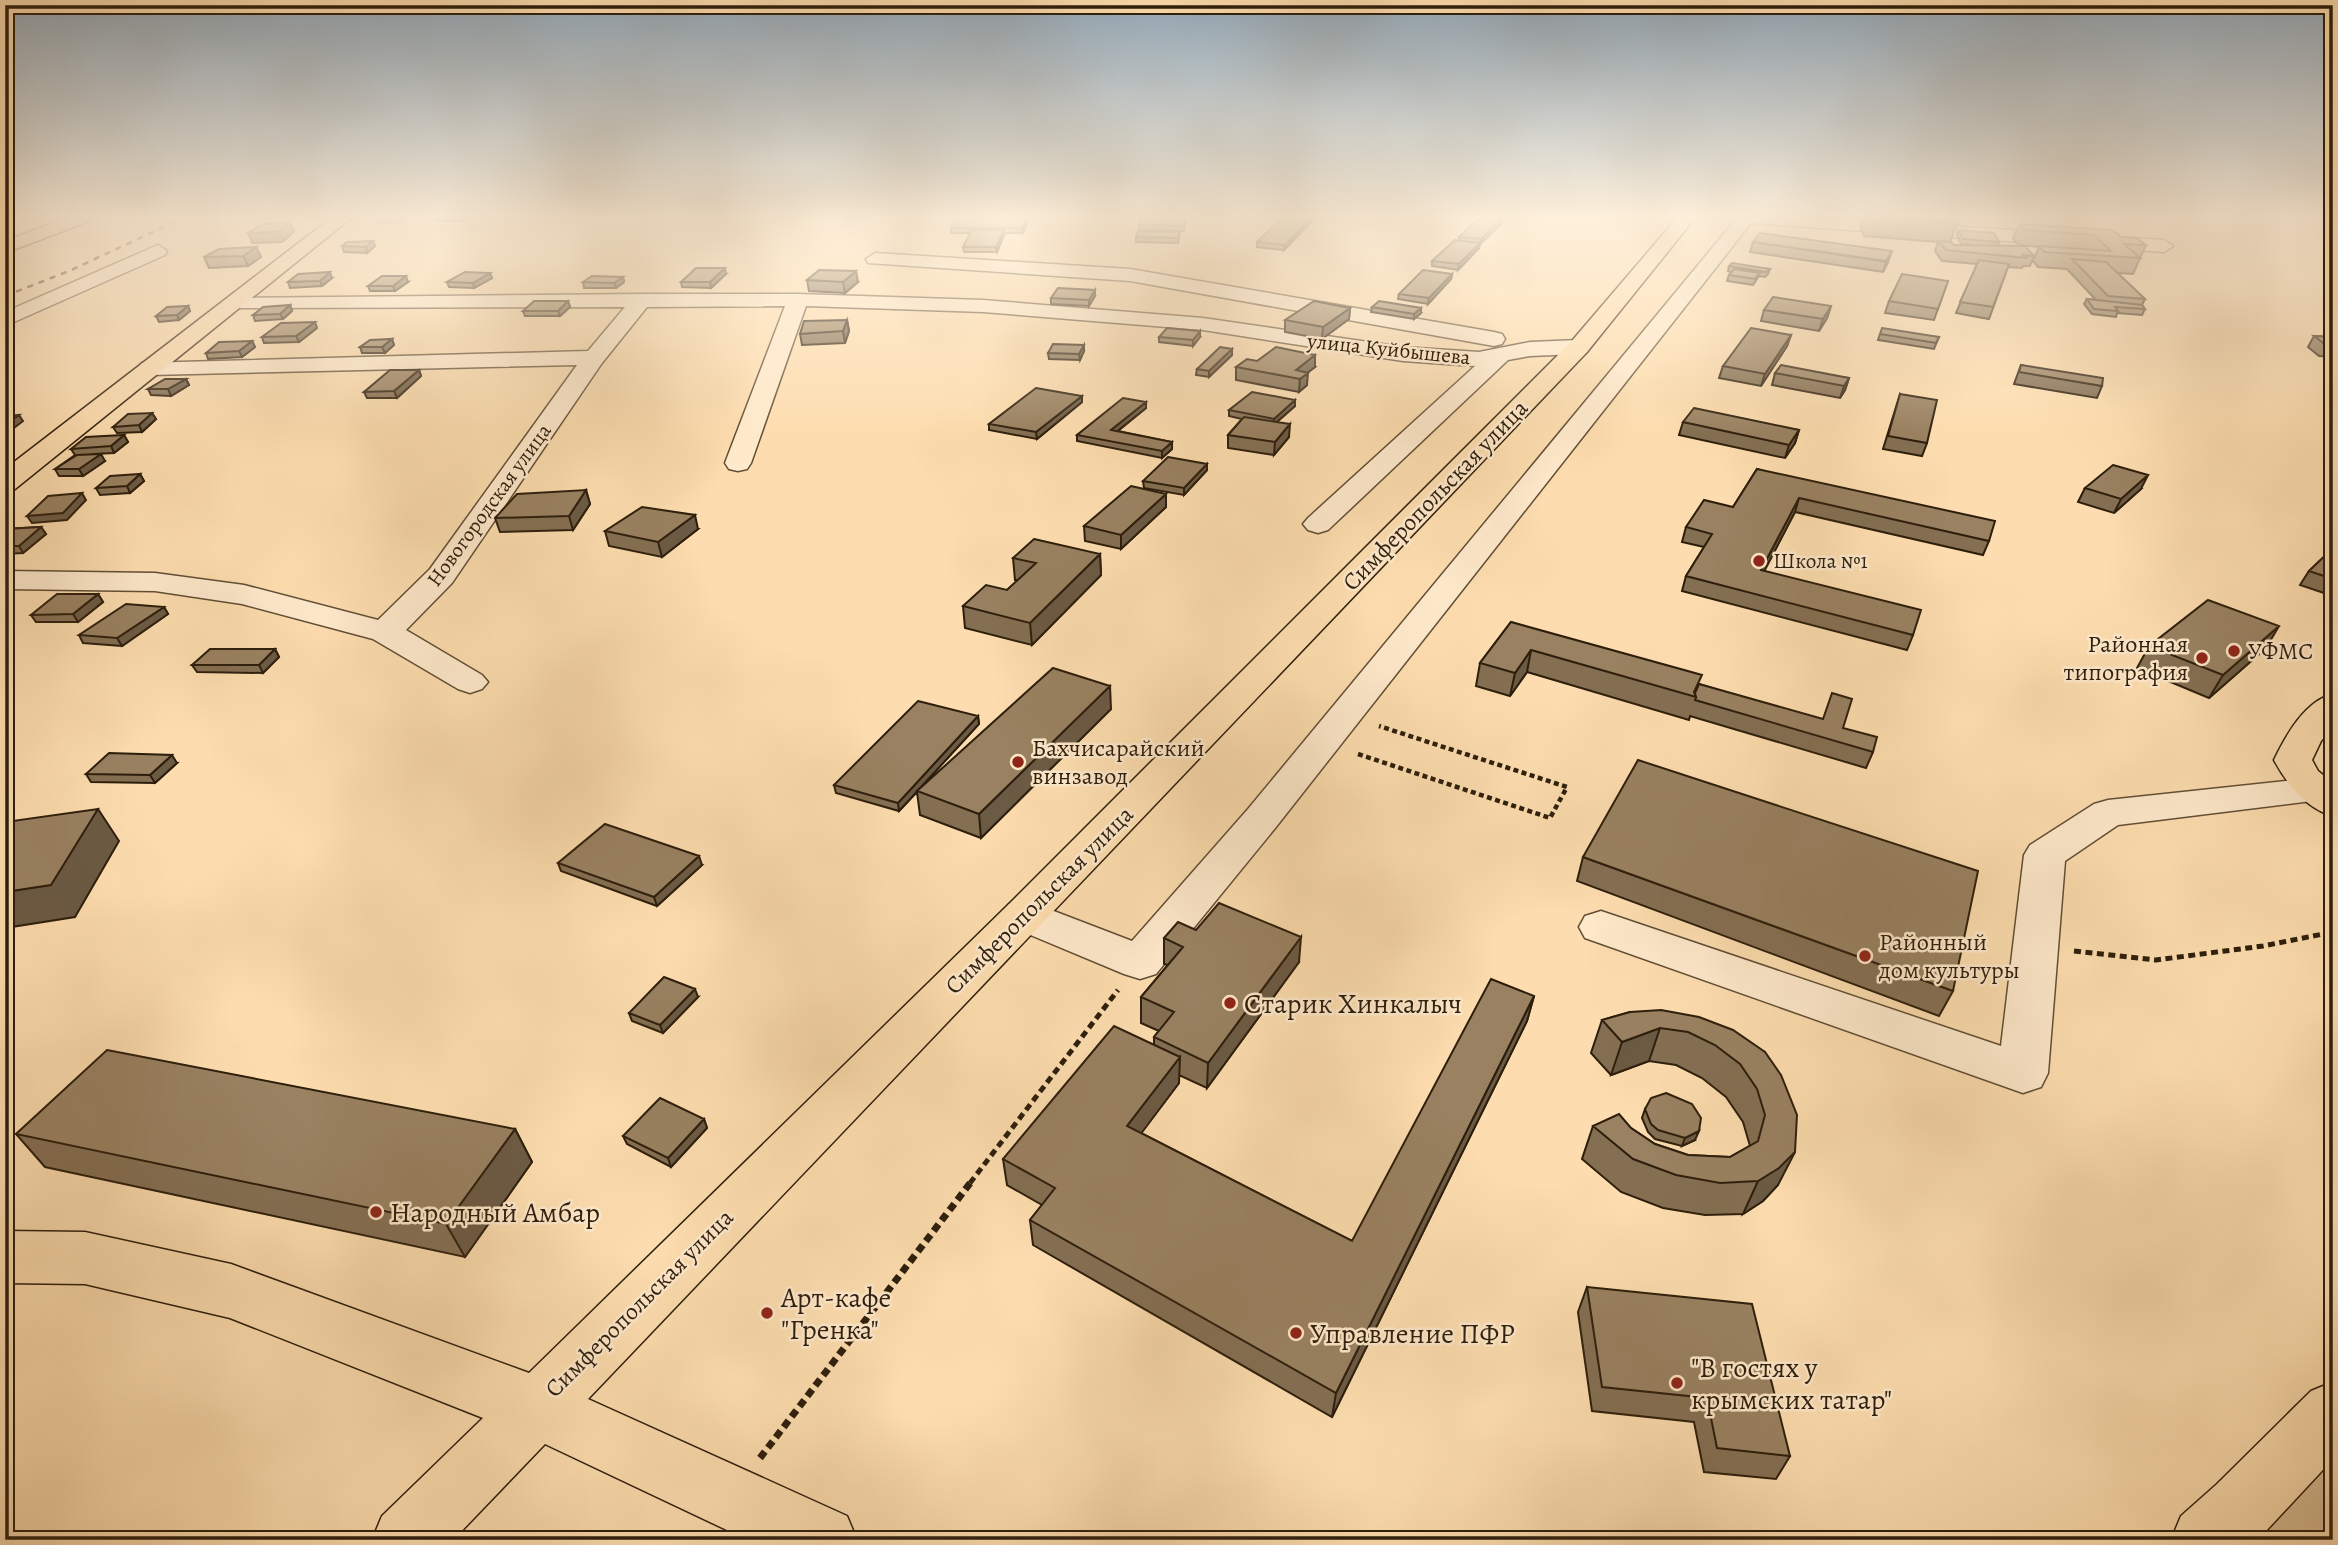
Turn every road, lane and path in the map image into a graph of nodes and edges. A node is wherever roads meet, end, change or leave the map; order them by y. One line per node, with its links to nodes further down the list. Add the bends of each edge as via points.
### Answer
1 (71, 290): 9 (street)
2 (251, 290): 8 (main road)
3 (1217, 290): 11 (street, via 1497,339)
4 (1626, 290): 10 (main road, Симферопольская улица)
5 (1689, 290): 22 (street)
6 (642, 300): 7 (street, улица Куйбышева); 8 (street, улица Куйбышева); 13 (street, Новогородская улица)
7 (798, 300): 12 (street, улица Куйбышева, via 1077,313 1203,324 1403,354 1479,359); 15 (street)
8 (234, 304): 14 (main road)
9 (5, 320)
10 (1579, 347): 11 (street, улица Куйбышева); 25 (main road, Симферопольская улица)
11 (1530, 349): 12 (street, улица Куйбышева)
12 (1500, 355): 17 (street)
13 (594, 358): 14 (street); 19 (street, Новогородская улица, via 441,576)
14 (150, 368): 16 (main road)
15 (738, 463)
16 (5, 483)
17 (1318, 524)
18 (5, 580): 19 (street, via 199,586)
19 (385, 632): 20 (street)
20 (470, 682)
21 (2330, 712): 24 (main road, via 2304,737 2293,760 2302,778)
22 (1345, 715): 23 (street); 23 (path, via 1567,787 1550,818)
23 (1322, 742): 29 (street)
24 (2323, 797): 28 (street, via 2108,813 2045,855)
25 (1025, 915): 29 (street); 31 (main road, Симферопольская улица)
26 (1601, 927): 28 (street, via 2023,1073)
27 (2333, 932): 28 (path, via 2156,960)
28 (2035, 947)
29 (1140, 962): 33 (path)
30 (5, 1257): 31 (main road, via 85,1258 231,1292)
31 (536, 1407): 33 (main road); 34 (main road, Симферопольская улица)
32 (2333, 1413): 36 (main road)
33 (730, 1498): 35 (main road)
34 (406, 1540)
35 (823, 1540)
36 (2204, 1540)

